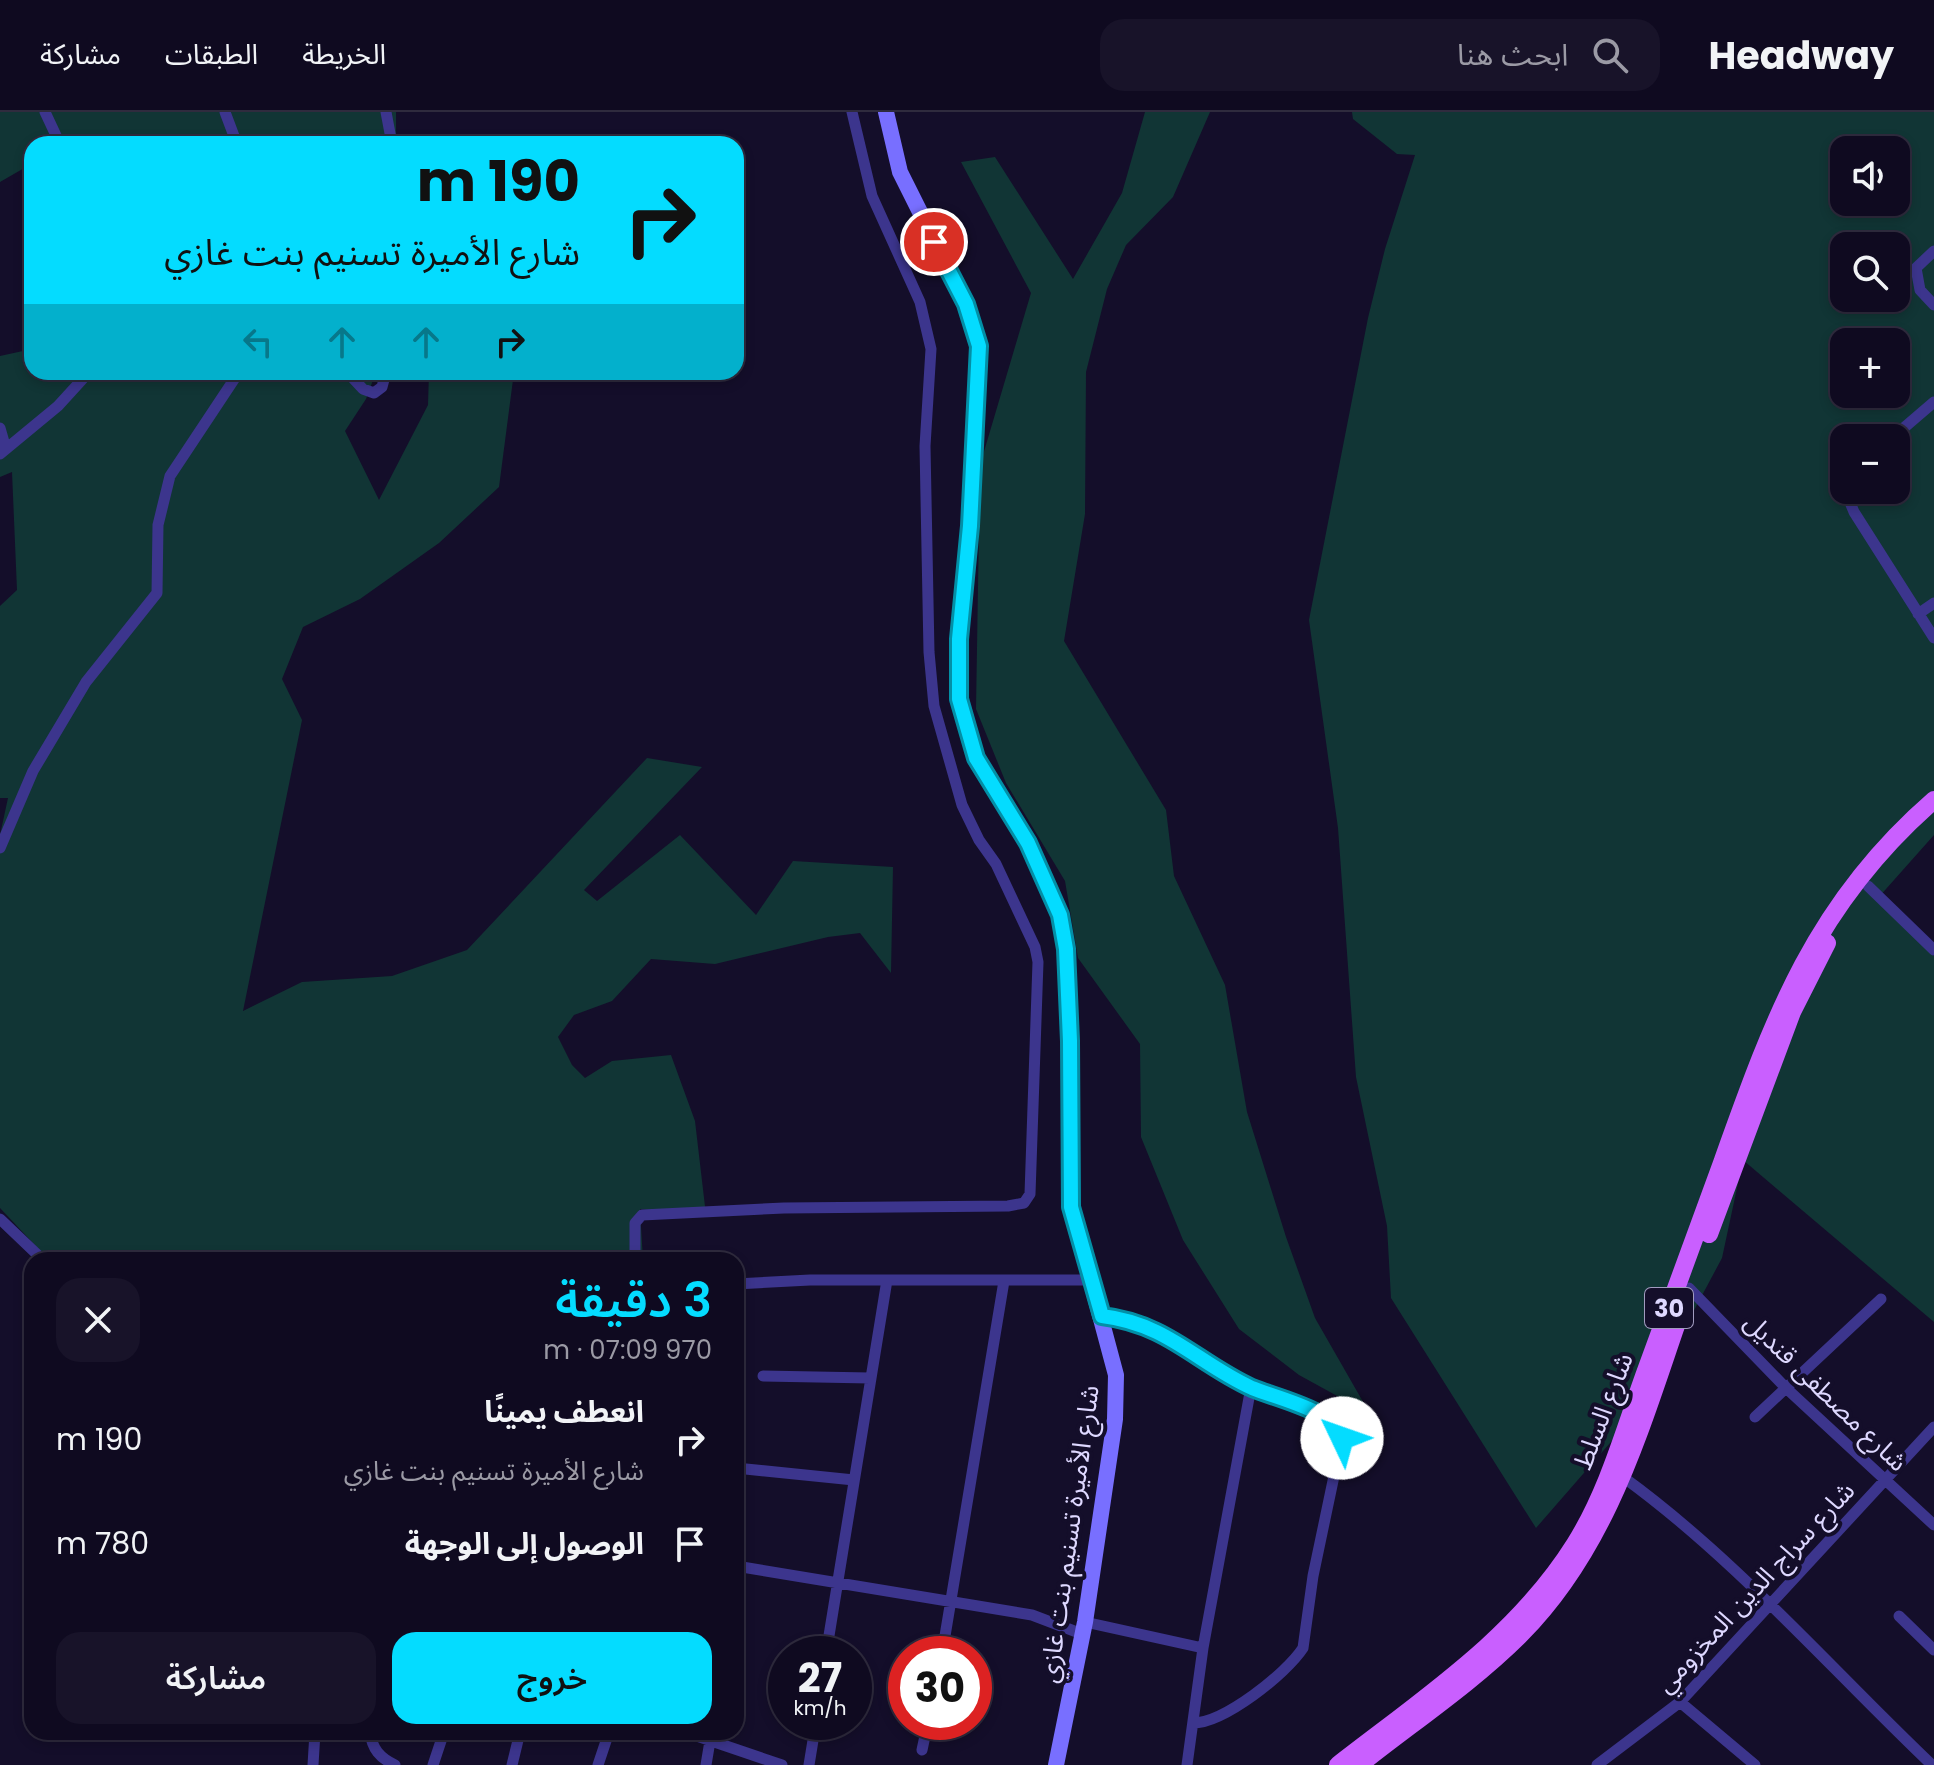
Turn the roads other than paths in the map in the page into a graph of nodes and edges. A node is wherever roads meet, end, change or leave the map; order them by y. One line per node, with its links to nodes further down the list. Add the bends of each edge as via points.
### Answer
1 (45, 112): 6 (street)
2 (225, 112): 7 (street)
3 (386, 112): 8 (street)
4 (852, 112): 30 (street, via 872,196 920,302 931,349 925,446 934,706 962,805 996,864 1038,962 1030,1194 1024,1203 1008,1206 642,1215 635,1223)
5 (886, 112): 32 (main road, شارع الأميرة تسنيم بنت غازي, via 900,172 966,304 979,346 959,699 976,758 1028,843 1060,915 1070,1041 1070,1189)
6 (56, 136)
7 (234, 136)
8 (390, 136)
9 (1934, 251): 10 (street, via 1916,268 1920,290)
10 (1934, 305)
11 (82, 380): 18 (street)
12 (234, 380): 25 (street, via 170,476 158,525 157,593 86,682 33,771)
13 (355, 380): 14 (street, via 374,393)
14 (384, 380)
15 (1934, 402): 16 (street)
16 (1908, 424)
17 (0, 428): 18 (street)
18 (3, 452)
19 (1851, 504): 21 (street)
20 (1934, 603): 21 (street)
21 (1918, 614): 22 (street)
22 (1934, 638)
23 (1934, 800): 82 (main road, شارع السلط / 30, via 1838,906 1787,992 1615,1458 1577,1540 1539,1594 1500,1636)
24 (1934, 816): 26 (main road, شارع السلط / 30)
25 (0, 848)
26 (1868, 886): 27 (street); 35 (main road, شارع السلط / 30, via 1831,936 1792,1012)
27 (1934, 950)
28 (0, 1219): 29 (street)
29 (35, 1252)
30 (635, 1252)
31 (887, 1280): 33 (street); 34 (street); 39 (street)
32 (1092, 1280): 33 (street); 37 (main road, شارع الأميرة تسنيم بنت غازي)
33 (1004, 1281): 51 (street)
34 (744, 1284)
35 (1689, 1288): 41 (street, شارع مصطفى قنديل); 45 (main road, شارع السلط / 30)
36 (1881, 1299): 41 (street)
37 (1102, 1316): 40 (street, via 1163,1333); 54 (main road, شارع الأميرة تسنيم بنت غازي, via 1116,1375 1115,1419)
38 (763, 1376): 39 (street)
39 (870, 1378): 46 (street)
40 (1251, 1387): 57 (street); 60 (street, via 1327,1418 1340,1430 1341,1450 1303,1648 1226,1715)
41 (1786, 1388): 42 (street); 47 (street, شارع مصطفى قنديل)
42 (1755, 1417)
43 (1934, 1427): 47 (street, شارع سراج الدين المخزومي)
44 (744, 1469): 46 (street)
45 (1623, 1477): 52 (street, via 1684,1524); 83 (main road, شارع السلط / 30, via 1579,1563 1531,1623 1481,1671)
46 (854, 1480): 50 (street)
47 (1885, 1480): 48 (street, شارع مصطفى قنديل); 52 (street, شارع سراج الدين المخزومي)
48 (1934, 1525)
49 (744, 1567): 50 (street)
50 (837, 1581): 51 (street); 55 (street)
51 (953, 1601): 54 (street); 56 (street)
52 (1771, 1605): 59 (street, شارع سراج الدين المخزومي); 71 (street)
53 (1899, 1616): 58 (street)
54 (1084, 1628): 57 (street); 80 (main road, شارع الأميرة تسنيم بنت غازي)
55 (829, 1636)
56 (946, 1636)
57 (1203, 1648): 60 (street)
58 (1934, 1650)
59 (1680, 1702): 84 (street, شارع سراج الدين المخزومي); 85 (street)
60 (1193, 1723): 81 (street)
61 (315, 1740): 72 (street)
62 (372, 1740): 73 (street, via 382,1759)
63 (441, 1740): 74 (street)
64 (518, 1740): 75 (street)
65 (606, 1740): 76 (street)
66 (705, 1740): 77 (street)
67 (713, 1740): 78 (street)
68 (813, 1740): 79 (street)
69 (924, 1740): 70 (street)
70 (922, 1750)
71 (1929, 1761)
72 (313, 1765)
73 (395, 1765)
74 (433, 1765)
75 (512, 1765)
76 (598, 1765)
77 (706, 1765)
78 (781, 1765)
79 (809, 1765)
80 (1056, 1765)
81 (1187, 1765)
82 (1338, 1765)
83 (1359, 1765)
84 (1597, 1765)
85 (1755, 1765)

